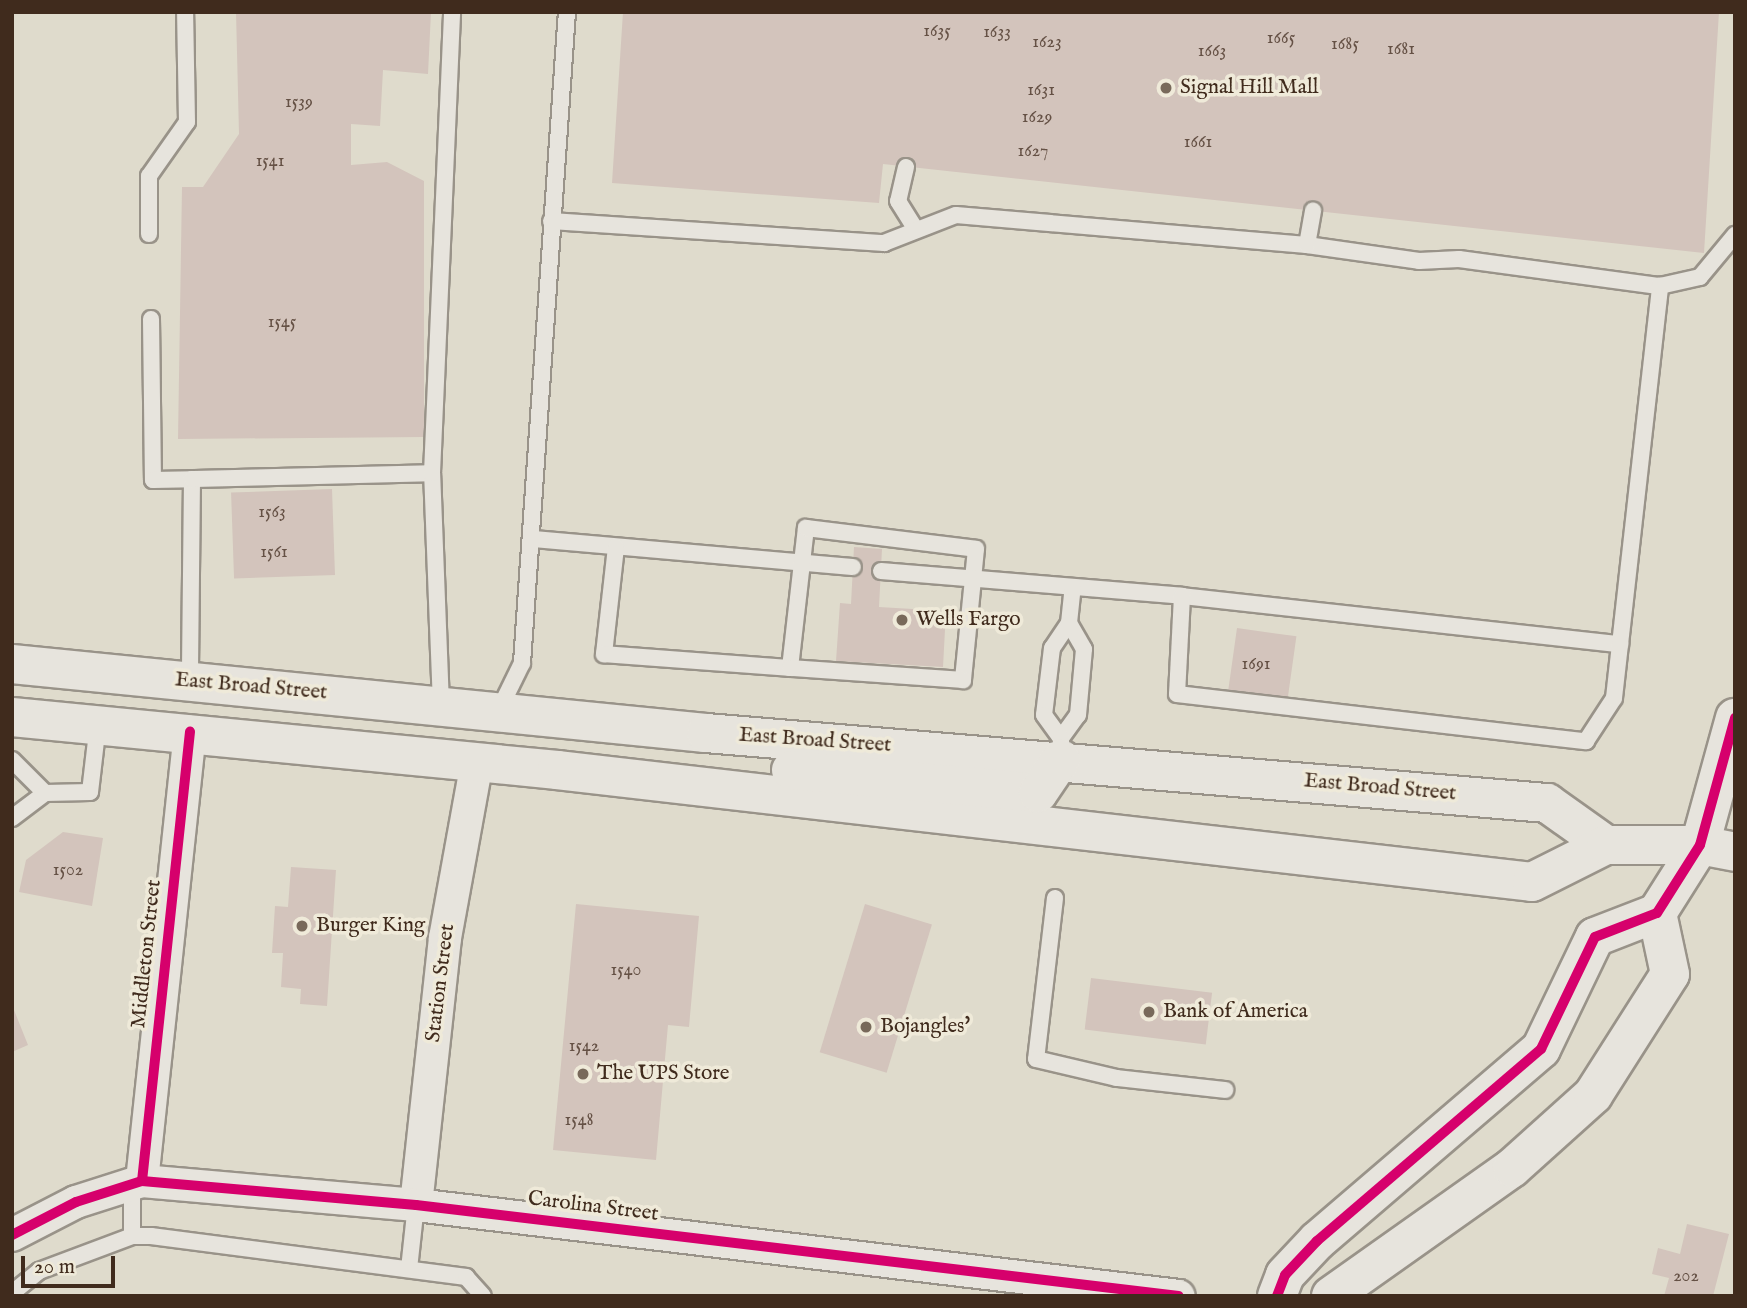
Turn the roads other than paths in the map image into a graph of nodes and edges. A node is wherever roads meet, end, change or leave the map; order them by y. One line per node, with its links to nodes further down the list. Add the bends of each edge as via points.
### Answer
1 (185, 12): 8 (lane, via 187,122 149,176)
2 (452, 12): 13 (lane)
3 (567, 12): 6 (lane)
4 (906, 167): 7 (lane, via 898,201)
5 (1313, 211): 10 (lane)
6 (551, 221): 7 (lane, via 884,243); 15 (lane)
7 (914, 227): 10 (lane, via 956,215)
8 (149, 234)
9 (1735, 235): 11 (lane, via 1700,277)
10 (1307, 245): 11 (lane)
11 (1660, 286): 24 (lane)
12 (151, 319): 14 (lane, via 153,480)
13 (432, 472): 14 (lane); 28 (lane)
14 (192, 479): 27 (lane)
15 (533, 539): 16 (lane); 29 (lane, via 522,663)
16 (616, 547): 17 (lane); 26 (lane, via 604,654)
17 (804, 563): 18 (lane); 20 (lane, via 806,528 976,549); 26 (lane)
18 (853, 567)
19 (881, 571): 20 (lane)
20 (973, 581): 21 (lane); 26 (lane, via 962,680)
21 (1073, 586): 22 (lane); 23 (lane)
22 (1182, 596): 24 (lane); 24 (lane, via 1177,694 1586,741 1614,698)
23 (1069, 623): 34 (lane, via 1084,649 1078,715); 34 (lane, via 1052,648 1044,715)
24 (1620, 644)
25 (12, 664): 27 (main road, East Broad Street)
26 (790, 668)
27 (190, 681): 28 (main road, East Broad Street)
28 (441, 705): 29 (main road, East Broad Street)
29 (499, 710): 34 (main road, East Broad Street); 36 (main road)
30 (12, 717): 32 (main road)
31 (1735, 718): 41 (main road)
32 (98, 724): 33 (main road); 38 (lane, via 90,792)
33 (190, 732): 36 (main road); 45 (street, Middleton Street)
34 (1061, 749): 37 (main road, via 1038,793 709,763); 40 (main road, East Broad Street, via 1547,803)
35 (12, 761): 38 (lane)
36 (477, 762): 37 (main road); 46 (street, Station Street, via 445,938)
37 (686, 785): 40 (main road, via 1532,882)
38 (45, 793): 39 (lane)
39 (12, 818)
40 (1606, 845): 41 (main road)
41 (1718, 849): 43 (main road)
42 (1055, 898): 44 (lane, via 1036,1059 1117,1078)
43 (1657, 913): 53 (main road, via 1595,937 1541,1049 1317,1241 1285,1275); 54 (main road, via 1670,974 1593,1095 1513,1168)
44 (1225, 1090)
45 (137, 1182): 46 (street, Carolina Street); 47 (street, Carolina Street, via 76,1202); 48 (lane)
46 (416, 1205): 49 (lane); 52 (street, Carolina Street)
47 (12, 1235)
48 (132, 1236): 49 (lane); 50 (lane, via 39,1271)
49 (409, 1269): 51 (lane, via 467,1277)
50 (12, 1293)
51 (483, 1296)
52 (1179, 1296)
53 (1277, 1296)
54 (1331, 1296)

